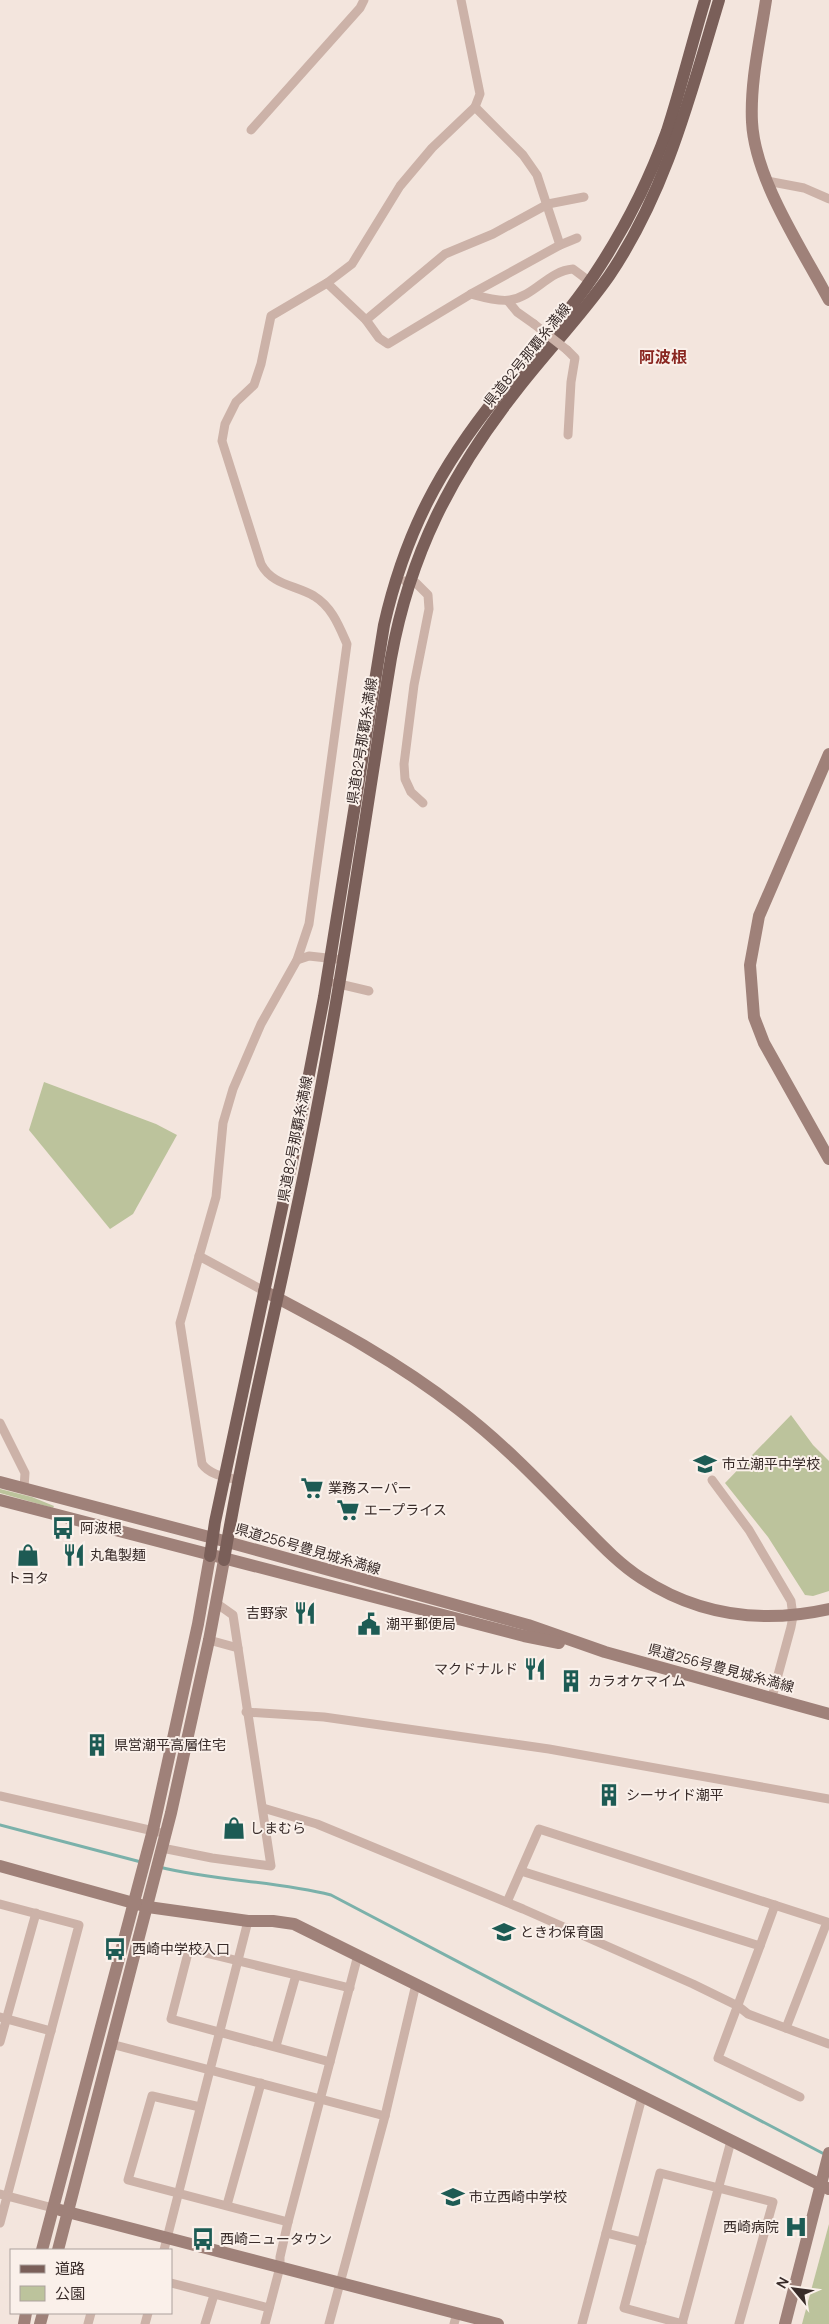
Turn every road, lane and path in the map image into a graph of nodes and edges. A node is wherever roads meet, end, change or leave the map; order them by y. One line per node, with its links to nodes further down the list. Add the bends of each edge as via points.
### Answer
1 (364, 0): 7 (street)
2 (461, 0): 6 (street, via 480,94)
3 (706, 0): 14 (main road, 県道82号那覇糸満線, via 656,158 630,216)
4 (719, 0): 22 (main road, 県道82号那覇糸満線, via 678,137 641,221 609,276 515,392 465,462 431,526)
5 (766, 0): 8 (street, via 753,88 752,121 758,156)
6 (475, 108): 11 (street, via 523,155 537,175); 15 (street, via 432,148 400,186 352,264)
7 (251, 130)
8 (767, 181): 10 (street, via 804,188); 17 (street)
9 (584, 197): 11 (street)
10 (829, 199)
11 (548, 204): 13 (street); 19 (street, via 493,234 445,254)
12 (577, 238): 13 (street)
13 (560, 244): 16 (street)
14 (589, 281): 18 (street, via 572,269 561,270 538,289); 21 (main road, 県道82号那覇糸満線, via 450,459 421,511)
15 (327, 283): 19 (street); 26 (street, via 271,316 254,384 236,402 225,424 222,441 266,573 327,607 337,619 347,644 309,924)
16 (471, 294): 18 (street); 19 (street, via 388,344 379,338)
17 (829, 300)
18 (508, 301): 20 (street, bridge, via 517,312 575,358)
19 (366, 320)
20 (568, 435)
21 (396, 578): 22 (street); 25 (main road, 県道82号那覇糸満線, via 384,625)
22 (409, 582): 24 (street, via 416,583 428,595 429,609 414,685 404,764 405,779 411,792); 27 (main road, 県道82号那覇糸満線, via 391,658)
23 (829, 754): 31 (street, via 759,916 750,965 754,1017 764,1043)
24 (423, 803)
25 (330, 958): 26 (street, via 309,956); 27 (street); 28 (main road, 県道82号那覇糸満線)
26 (297, 960): 32 (street, via 261,1024 233,1089 223,1123 216,1197)
27 (344, 960): 29 (main road, 県道82号那覇糸満線)
28 (327, 981): 29 (street); 33 (main road, 県道82号那覇糸満線)
29 (340, 983): 30 (street); 34 (main road, 県道82号那覇糸満線, via 309,1151)
30 (369, 991)
31 (829, 1159)
32 (199, 1256): 33 (street); 36 (street, via 180,1323 182,1347 202,1464 206,1470)
33 (264, 1291): 34 (street); 36 (main road, 県道82号那覇糸満線)
34 (277, 1298): 37 (main road, 県道82号那覇糸満線); 48 (street, via 408,1372 458,1408 640,1578 688,1602 742,1617)
35 (0, 1423): 40 (street, via 25,1473)
36 (225, 1477): 37 (street); 42 (main road, 県道82号那覇糸満線)
37 (238, 1480): 43 (main road, 県道82号那覇糸満線)
38 (712, 1480): 48 (street, via 749,1530 792,1600)
39 (0, 1482): 40 (street, 県道256号豊見城糸満線)
40 (24, 1488): 42 (street, 県道256号豊見城糸満線)
41 (0, 1500): 44 (street, 県道256号豊見城糸満線)
42 (212, 1538): 43 (street, 県道256号豊見城糸満線); 44 (main road, 県道82号那覇糸満線)
43 (227, 1542): 45 (main road, 県道82号那覇糸満線); 51 (street, 県道256号豊見城糸満線, via 528,1626)
44 (210, 1556): 45 (street, 県道256号豊見城糸満線); 58 (street)
45 (224, 1560): 46 (street); 51 (street, 県道256号豊見城糸満線, via 524,1636)
46 (216, 1603): 49 (street); 50 (street, via 233,1615)
47 (829, 1609): 48 (street)
48 (793, 1616): 52 (street)
49 (209, 1640): 50 (street); 58 (street)
50 (238, 1648): 53 (street)
51 (605, 1652): 52 (street, 県道256号豊見城糸満線)
52 (772, 1697): 54 (street, 県道256号豊見城糸満線)
53 (246, 1712): 56 (street, via 324,1717 549,1749); 57 (street)
54 (829, 1714)
55 (0, 1796): 58 (street)
56 (829, 1799)
57 (263, 1808): 59 (street, via 271,1866); 62 (street, via 316,1824)
58 (159, 1832): 59 (street); 63 (street, via 148,1850)
59 (161, 1851): 66 (street)
60 (0, 1866): 63 (street)
61 (520, 1871): 62 (street); 65 (street, via 539,1829); 69 (street)
62 (507, 1902): 75 (street)
63 (133, 1903): 66 (street); 99 (street)
64 (0, 1904): 67 (street)
65 (775, 1905): 69 (street); 77 (street, via 827,1922)
66 (148, 1907): 68 (street); 81 (street)
67 (36, 1913): 76 (street); 78 (street, via 79,1924)
68 (248, 1921): 70 (street, via 294,1924); 71 (street)
69 (760, 1946): 75 (street)
70 (358, 1954): 73 (street); 74 (street)
71 (238, 1961): 72 (street); 79 (street); 79 (street, via 189,1950 175,2001 171,2019)
72 (296, 1975): 74 (street); 83 (street)
73 (416, 1984): 87 (street); 91 (street)
74 (350, 1988): 84 (street)
75 (738, 2006): 77 (street, via 748,2014); 88 (street, via 718,2058)
76 (3, 2018): 78 (street); 80 (street)
77 (786, 2028): 82 (street)
78 (50, 2031): 97 (street)
79 (220, 2032): 83 (street); 85 (street)
80 (0, 2042)
81 (111, 2044): 85 (street); 100 (street)
82 (829, 2044)
83 (276, 2046): 84 (street)
84 (330, 2062): 89 (street)
85 (210, 2070): 86 (street); 90 (street)
86 (261, 2083): 89 (street); 98 (street)
87 (642, 2097): 92 (street); 103 (street)
88 (800, 2097)
89 (320, 2100): 91 (street); 101 (street)
90 (200, 2107): 96 (street); 96 (street, via 152,2096 128,2180)
91 (386, 2116): 110 (street)
92 (731, 2141): 94 (street); 95 (street)
93 (828, 2158): 94 (street)
94 (825, 2187): 121 (street)
95 (718, 2189): 104 (street, via 660,2173); 119 (street); 120 (street, via 772,2202)
96 (178, 2193): 98 (street); 105 (street)
97 (4, 2195): 99 (street); 102 (street)
98 (227, 2206): 101 (street)
99 (53, 2208): 100 (street); 106 (street)
100 (68, 2212): 105 (street); 107 (street)
101 (288, 2222): 108 (street)
102 (0, 2223)
103 (606, 2233): 104 (street); 118 (street)
104 (642, 2242): 119 (street, via 624,2308)
105 (165, 2244): 108 (street)
106 (42, 2249)
107 (58, 2249)
108 (280, 2267): 110 (street); 112 (street)
109 (172, 2282): 111 (street)
110 (340, 2283): 113 (street); 116 (street)
111 (214, 2295): 112 (street); 114 (street)
112 (270, 2308): 115 (street)
113 (456, 2319): 117 (street)
114 (205, 2324)
115 (265, 2324)
116 (329, 2324)
117 (498, 2324)
118 (582, 2324)
119 (683, 2324)
120 (740, 2324)
121 (786, 2324)

